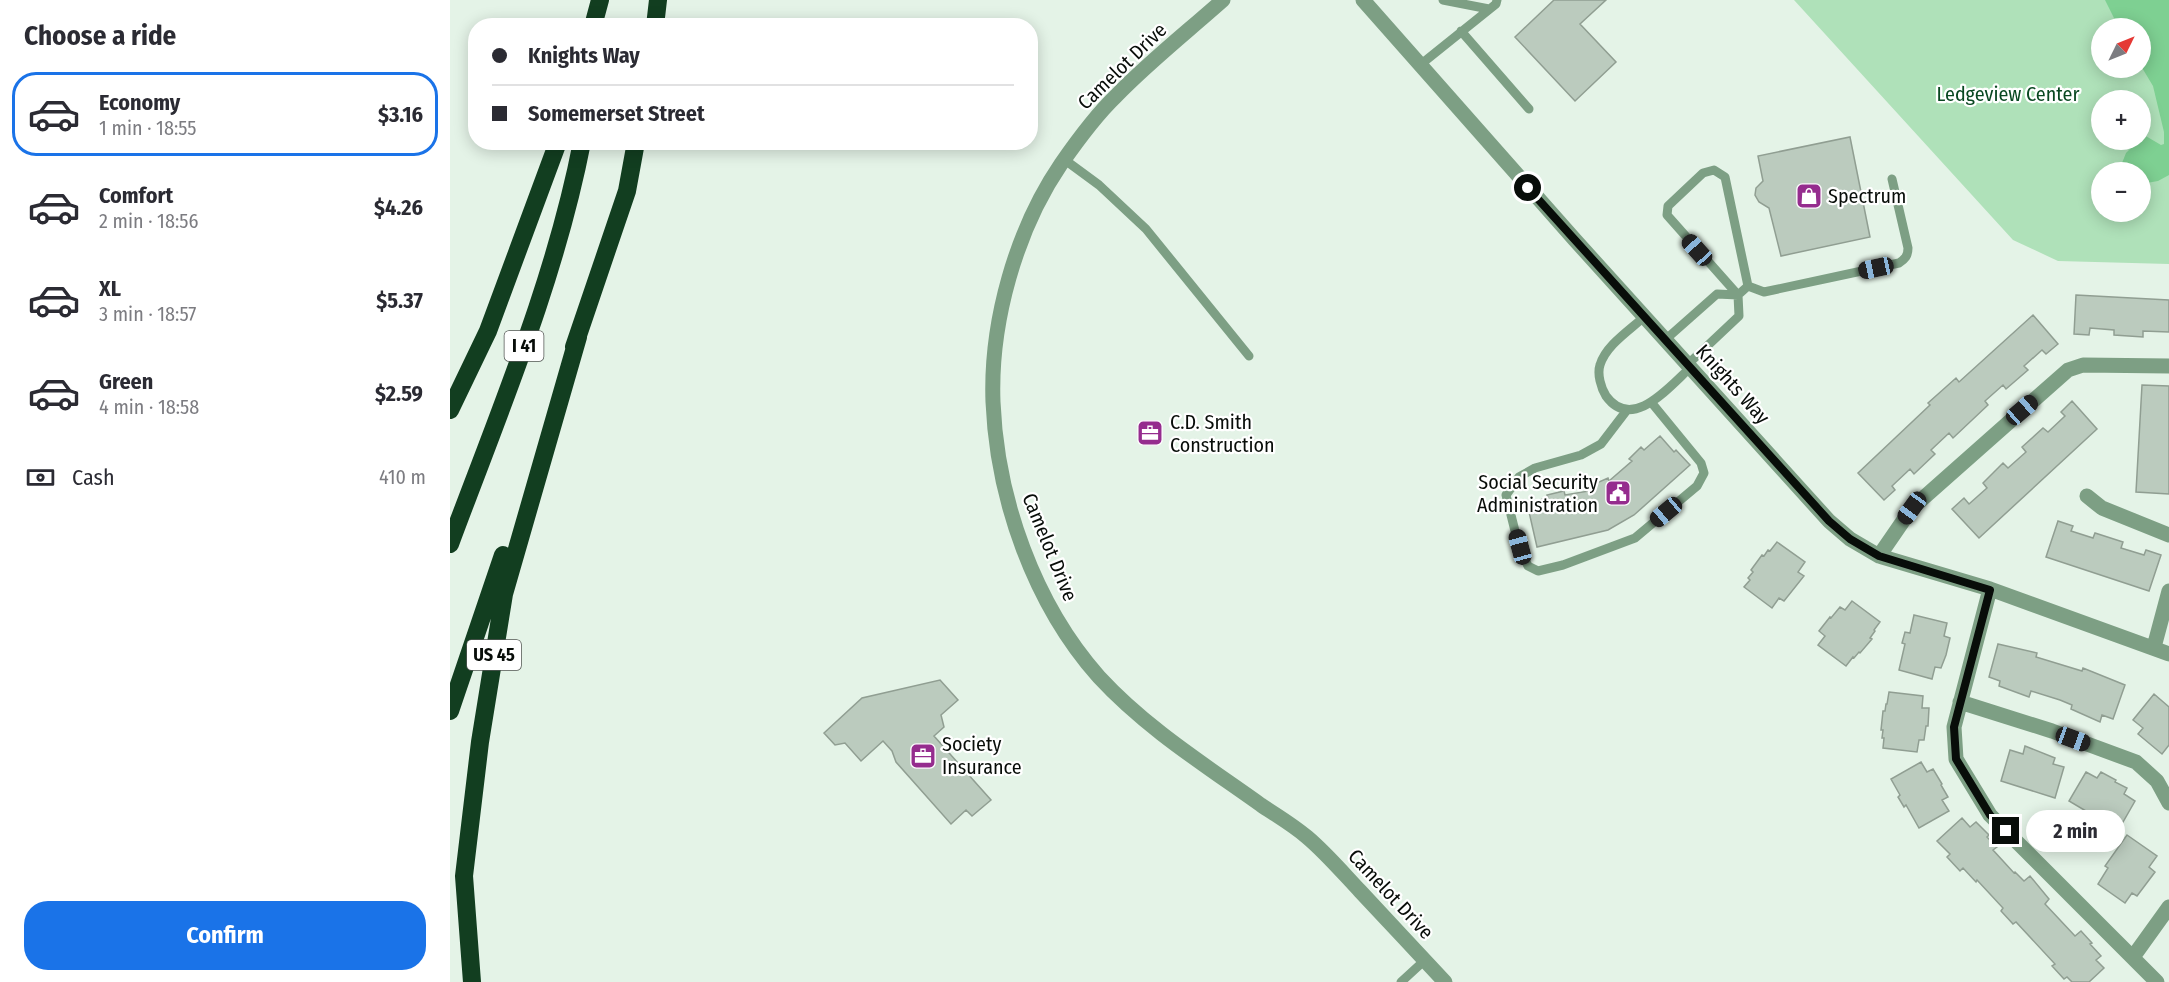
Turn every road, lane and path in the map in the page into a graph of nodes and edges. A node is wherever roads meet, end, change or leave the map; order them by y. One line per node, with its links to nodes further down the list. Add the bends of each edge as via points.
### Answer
1 (602, 0): 8 (highway); 9 (highway)
2 (658, 0): 10 (highway)
3 (1223, 0): 17 (street, Camelot Drive, via 1115,97)
4 (1363, 0): 12 (street, Knights Way)
5 (1443, 0): 7 (lane)
6 (1497, 0): 7 (lane)
7 (1489, 9): 11 (lane)
8 (596, 18)
9 (601, 18)
10 (656, 18)
11 (1461, 31): 12 (lane); 13 (lane)
12 (1420, 65): 21 (street, Knights Way)
13 (1529, 109)
14 (555, 150): 28 (highway, via 488,331)
15 (580, 150): 32 (highway, I 41, via 534,321)
16 (635, 150): 22 (highway, I 41, via 627,192)
17 (1065, 160): 24 (lane, via 1099,185 1146,229); 43 (street, Camelot Drive, via 1042,195 1025,233 1000,316 996,354 993,401 1000,461 1013,519 1037,580 1070,639 1099,677 1158,731 1306,837)
18 (1892, 178): 19 (lane, via 1908,248 1904,260 1764,292)
19 (1748, 286): 20 (lane); 20 (lane, via 1728,184 1720,172 1709,170 1668,206 1667,214)
20 (1738, 295): 23 (lane, via 1717,294); 25 (lane, via 1739,316)
21 (1644, 317): 23 (street, Knights Way); 29 (lane, via 1613,345 1599,367 1604,392 1617,407)
22 (578, 337): 39 (highway, I 41); 44 (highway, US 45, via 504,594 464,876)
23 (1665, 340): 25 (street, Knights Way)
24 (1249, 356)
25 (1688, 366): 27 (lane); 33 (street, Knights Way, via 1829,521)
26 (2169, 366): 33 (street, via 2083,364 2068,370 1912,508)
27 (1651, 402): 29 (lane); 29 (lane, via 1701,463 1704,473 1697,486 1635,538 1563,565 1538,571 1528,566 1506,495 1519,477 1601,444)
28 (450, 410)
29 (1628, 410)
30 (2087, 496): 31 (street, via 2102,508)
31 (2169, 535)
32 (450, 544)
33 (1879, 556): 34 (street, Knights Way)
34 (1990, 590): 36 (street, Knights Way); 38 (street)
35 (2169, 591): 36 (street)
36 (2154, 647): 37 (street, Knights Way)
37 (2169, 654)
38 (1960, 702): 40 (street, via 2136,762 2157,781); 42 (street, via 1954,727 1956,759 1990,815)
39 (450, 711)
40 (2169, 803)
41 (2169, 907): 42 (street)
42 (2133, 957): 47 (street)
43 (1425, 960): 45 (lane); 46 (street, Camelot Drive)
44 (472, 982)
45 (1401, 982)
46 (1445, 982)
47 (2157, 982)

